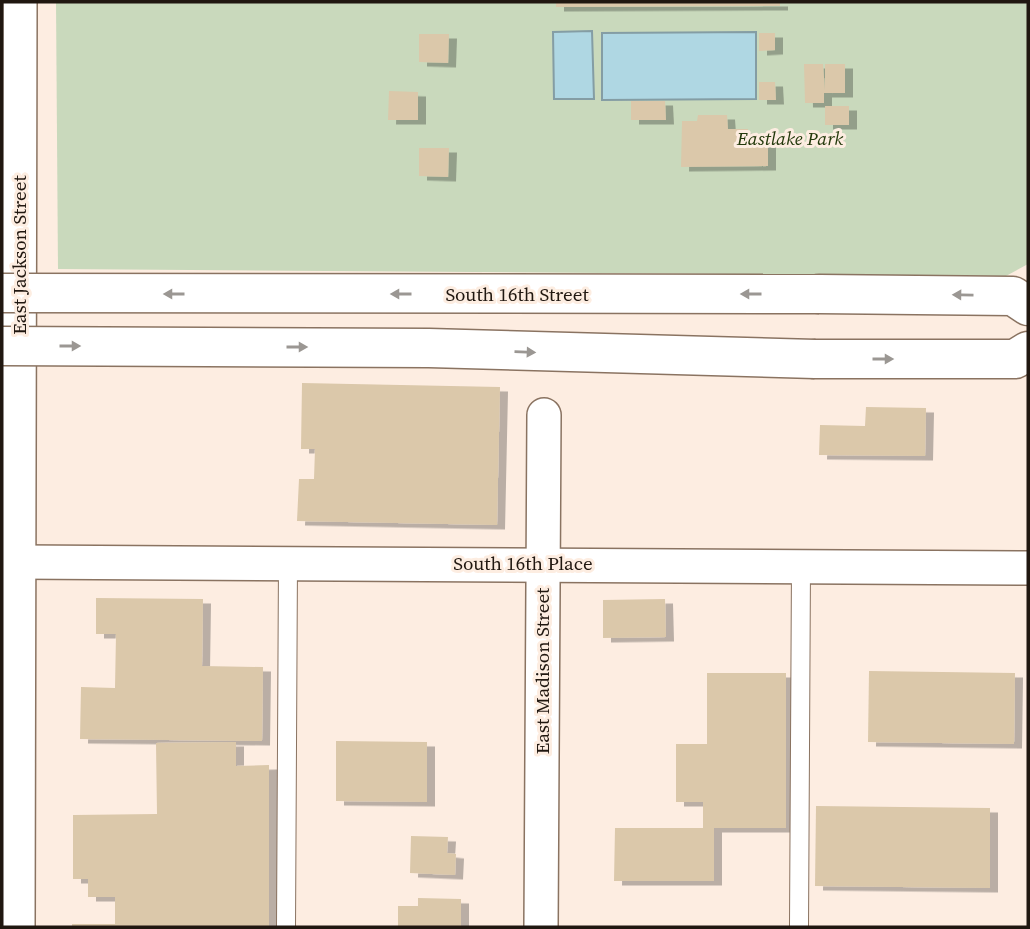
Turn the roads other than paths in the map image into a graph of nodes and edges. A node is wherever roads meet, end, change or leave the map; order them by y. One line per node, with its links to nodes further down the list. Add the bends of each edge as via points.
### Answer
1 (20, 2): 7 (street, East Jackson Street)
2 (2, 293): 3 (main road, South 16th Street, one-way to 2, bridge, via 1013,296)
3 (1028, 306)
4 (2, 346): 5 (main road, one-way to 5, bridge, via 429,348 815,359 1014,359)
5 (1028, 351)
6 (544, 415): 9 (street, East Madison Street)
7 (18, 562): 8 (street, South 16th Place); 12 (street, East Jackson Street)
8 (288, 562): 9 (street, South 16th Place); 13 (lane)
9 (542, 563): 10 (street, South 16th Place); 14 (street, East Madison Street)
10 (801, 566): 11 (street, South 16th Place); 15 (lane)
11 (1028, 568)
12 (18, 927)
13 (286, 927)
14 (541, 927)
15 (799, 927)

